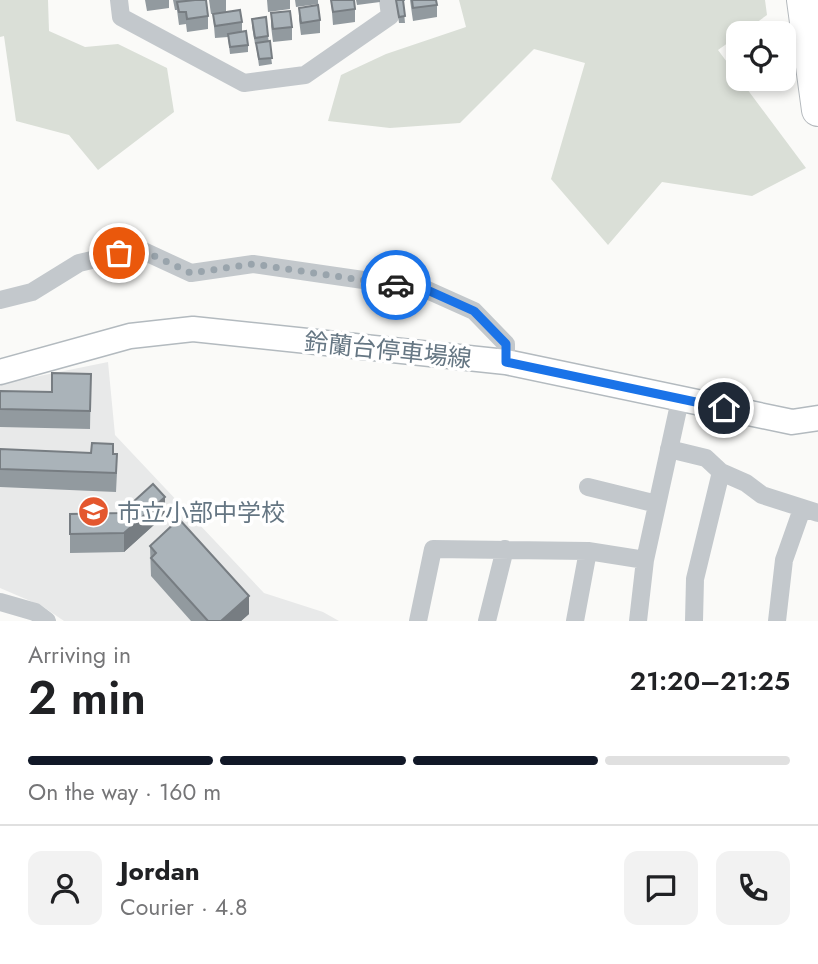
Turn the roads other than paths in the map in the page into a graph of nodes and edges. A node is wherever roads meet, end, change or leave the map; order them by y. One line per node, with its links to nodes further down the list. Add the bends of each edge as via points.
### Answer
1 (118, 0): 2 (street, via 121,17 244,83 305,75 390,16)
2 (388, 0)
3 (803, 0): 4 (highway)
4 (818, 110)
5 (0, 300): 6 (street, via 32,292 79,263 139,249 191,273 253,264 425,289 474,311 506,344)
6 (506, 362): 7 (main road, 鈴蘭台停車場線, via 193,330 130,336); 8 (main road, 鈴蘭台停車場線)
7 (0, 372)
8 (680, 400): 9 (main road, 鈴蘭台停車場線, via 792,422); 10 (street)
9 (818, 418)
10 (669, 449): 11 (street, via 706,458); 13 (street)
11 (721, 472): 14 (street, via 762,495); 24 (street, via 695,579)
12 (587, 488): 13 (street)
13 (657, 504): 17 (street)
14 (810, 511): 25 (street, via 783,560)
15 (505, 549): 16 (street); 20 (street, via 433,549); 21 (street)
16 (588, 551): 17 (street); 22 (street)
17 (645, 561): 23 (street)
18 (0, 602): 19 (street, via 35,612)
19 (47, 621)
20 (418, 621)
21 (487, 621)
22 (575, 621)
23 (638, 621)
24 (694, 621)
25 (777, 621)

